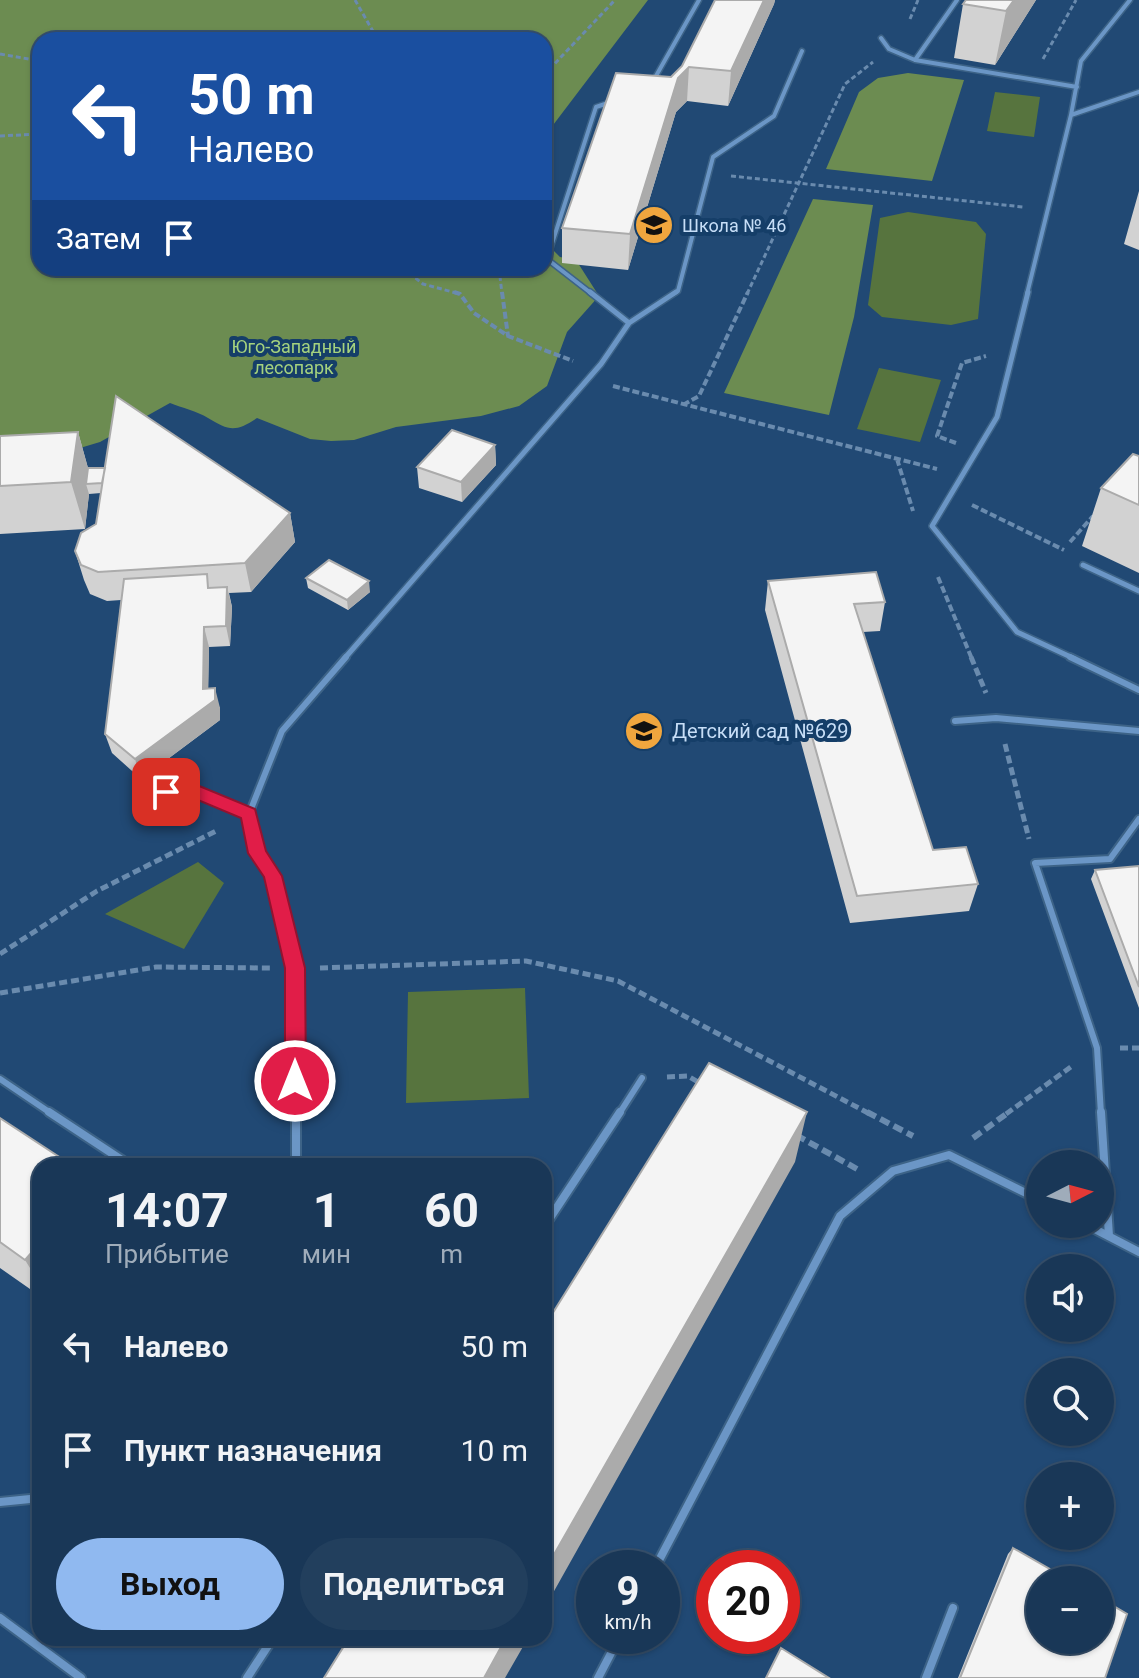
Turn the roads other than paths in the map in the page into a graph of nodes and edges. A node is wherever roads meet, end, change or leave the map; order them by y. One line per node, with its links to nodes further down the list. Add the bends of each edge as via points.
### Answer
1 (699, 0): 8 (lane)
2 (957, 0): 6 (lane)
3 (1130, 0): 7 (lane, via 1081,61)
4 (881, 38): 6 (lane, via 889,49)
5 (802, 51): 14 (lane, via 774,116 713,157 678,291)
6 (915, 60): 7 (lane)
7 (1077, 87): 11 (lane)
8 (647, 91)
9 (1139, 92): 11 (lane)
10 (622, 99): 12 (lane, via 596,107)
11 (1071, 115): 17 (lane, via 997,417 932,526 1017,632)
12 (552, 243)
13 (552, 263): 14 (lane)
14 (629, 323): 21 (lane, via 588,379 282,731)
15 (1083, 565): 16 (lane)
16 (1139, 591)
17 (1139, 690)
18 (955, 721): 19 (lane, via 996,718)
19 (1139, 731)
20 (139, 795): 21 (lane, via 192,790)
21 (249, 814): 27 (lane, via 257,853 273,876 295,968)
22 (1139, 819): 25 (lane, via 1110,859 1035,863 1097,1048)
23 (642, 1078): 29 (lane)
24 (0, 1079): 26 (lane)
25 (1104, 1150)
26 (119, 1158)
27 (296, 1158)
28 (1026, 1193): 34 (lane, via 949,1155 893,1171 840,1216)
29 (552, 1215)
30 (1113, 1238): 31 (lane)
31 (1139, 1252)
32 (32, 1499): 33 (lane)
33 (0, 1502)
34 (664, 1550)
35 (953, 1608): 44 (lane)
36 (0, 1618): 37 (lane)
37 (32, 1642)
38 (38, 1646): 41 (lane)
39 (268, 1646): 42 (lane)
40 (611, 1654): 43 (lane)
41 (81, 1678)
42 (247, 1678)
43 (598, 1678)
44 (926, 1678)

